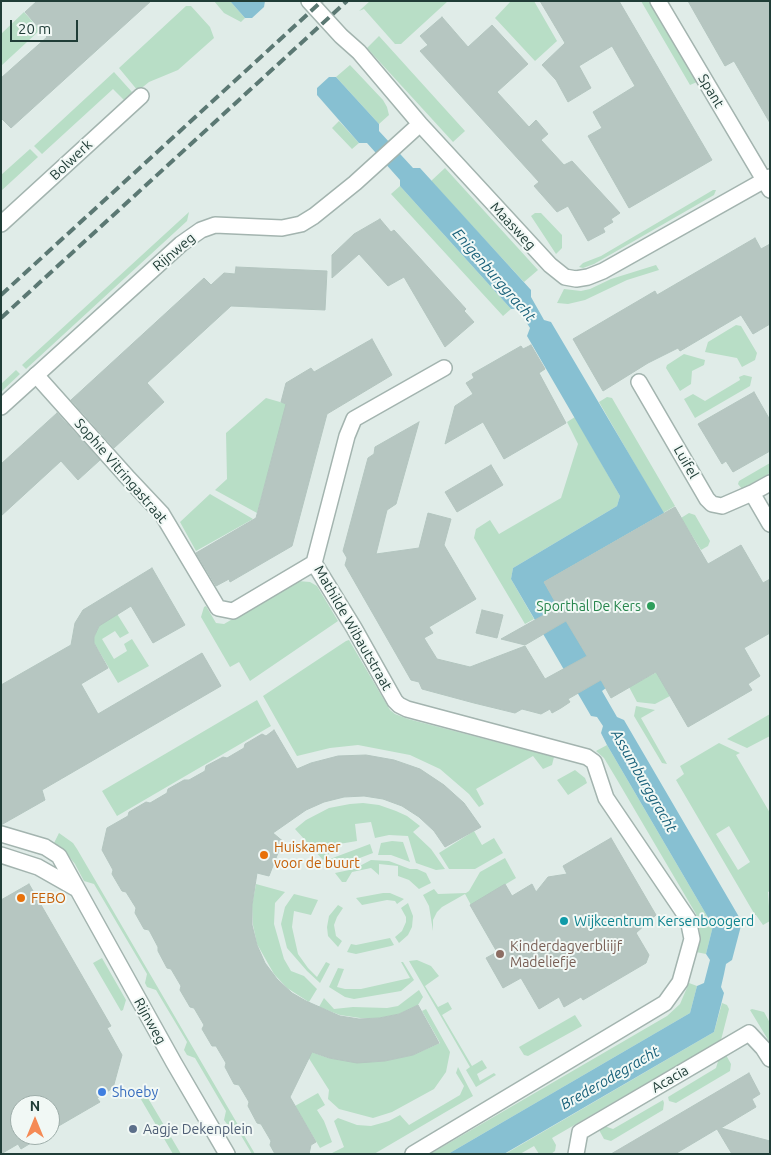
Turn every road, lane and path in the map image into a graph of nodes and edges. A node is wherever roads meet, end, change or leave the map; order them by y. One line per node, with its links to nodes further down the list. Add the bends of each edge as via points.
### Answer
1 (309, 1): 4 (street, Maasweg, via 359,52)
2 (658, 1): 5 (street, Spant)
3 (141, 96): 6 (street, Bolwerk)
4 (420, 124): 5 (street, Maasweg, via 550,265 565,277 576,279 603,271); 8 (street, Rijnweg, via 301,224 282,228 215,225 201,230 181,244)
5 (768, 183)
6 (1, 224)
7 (444, 368): 14 (street, Mathilde Wibautstraat, via 354,419)
8 (36, 375): 10 (street, Rijnweg); 14 (street, Sophie Vitringastraat, via 162,514 218,608 233,610)
9 (639, 382): 12 (street, Luifel, via 712,504 722,506)
10 (1, 408)
11 (770, 483): 12 (street, Luifel)
12 (752, 493): 13 (street)
13 (770, 524)
14 (314, 563): 21 (street, Mathilde Wibautstraat, via 399,705 587,757 594,762 606,798 688,919 692,939 680,982 665,1003)
15 (1, 834): 17 (street, Rijnweg, via 53,851)
16 (1, 855): 17 (street, via 38,867)
17 (75, 888): 20 (street, Rijnweg)
18 (770, 1060): 19 (street, Acacia, via 749,1033 580,1132)
19 (575, 1153)
20 (227, 1154)
21 (413, 1154)

